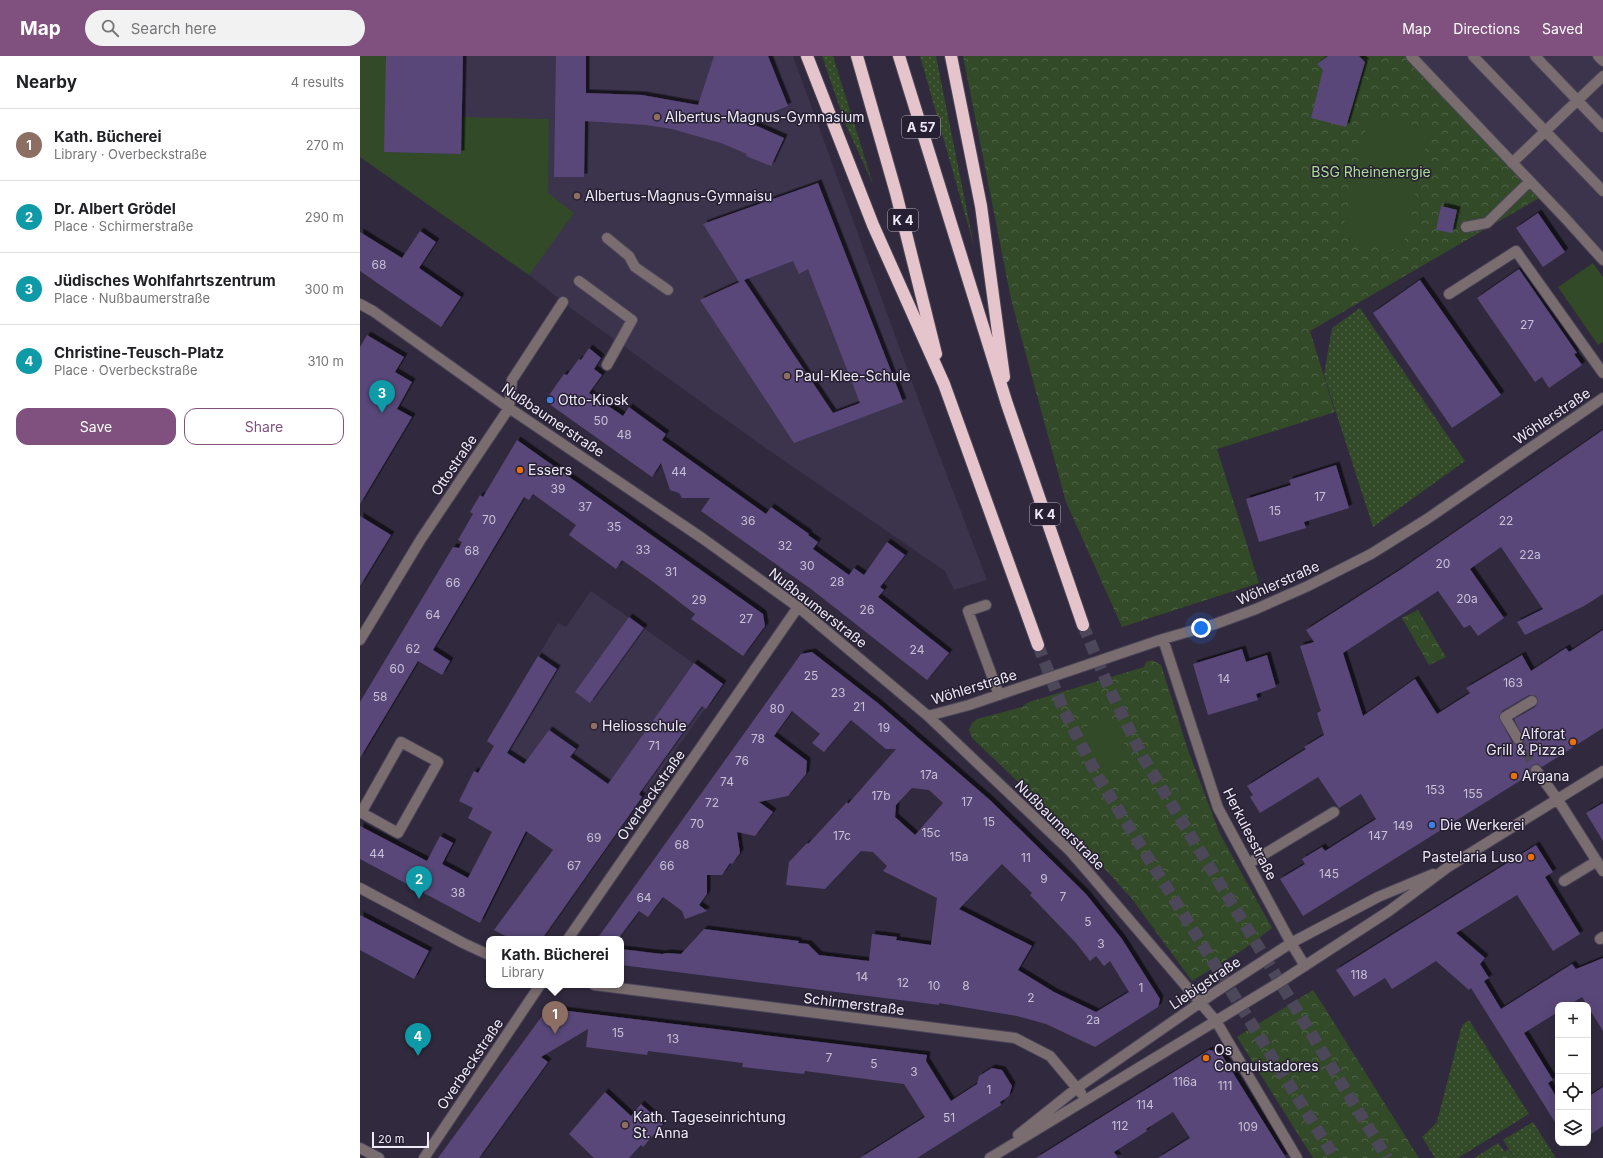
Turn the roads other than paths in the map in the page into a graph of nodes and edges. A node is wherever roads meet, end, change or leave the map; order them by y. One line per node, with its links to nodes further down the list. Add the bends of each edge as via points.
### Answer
1 (807, 56): 28 (highway, via 873,226)
2 (857, 56): 28 (highway, K 4, via 896,193)
3 (899, 56): 17 (highway, A 57)
4 (951, 56): 30 (highway, via 981,206)
5 (1411, 56): 14 (street)
6 (1473, 56): 13 (street)
7 (1535, 56): 11 (street)
8 (1598, 56): 9 (street)
9 (1603, 61)
10 (1603, 76): 11 (street)
11 (1578, 100): 12 (street); 13 (street)
12 (1603, 127)
13 (1545, 131): 14 (street); 16 (street)
14 (1512, 163): 15 (street)
15 (1530, 181): 18 (street, via 1487,223); 20 (street)
16 (1603, 191)
17 (943, 198): 30 (highway, K 4)
18 (1466, 227)
19 (607, 238): 22 (street, via 629,256 635,267)
20 (1603, 260)
21 (579, 281): 26 (street, via 632,320)
22 (668, 290)
23 (1449, 294): 27 (street, via 1516,251)
24 (563, 302): 31 (street, Ottostraße, via 512,380)
25 (360, 304): 31 (street, Nußbaumerstraße)
26 (607, 365)
27 (1603, 373)
28 (944, 384): 37 (highway, K 4)
29 (1603, 398): 35 (street, Wöhlerstraße, via 1427,519 1371,554 1256,609)
30 (1007, 404): 34 (highway, K 4)
31 (509, 408): 33 (street, Nußbaumerstraße, via 702,538); 36 (street, Ottostraße, via 421,539)
32 (986, 605): 38 (street, via 968,611)
33 (798, 608): 40 (street, Nußbaumerstraße); 53 (street, Overbeckstraße)
34 (1082, 625)
35 (1163, 639): 38 (street, Wöhlerstraße); 48 (street, Herkulesstraße, via 1218,808)
36 (360, 640)
37 (1038, 645)
38 (999, 695): 40 (street, Wöhlerstraße)
39 (1532, 701): 41 (street, via 1505,717)
40 (928, 716): 59 (street, Nußbaumerstraße, via 1071,852)
41 (1518, 739)
42 (1536, 770): 44 (street)
43 (1603, 771): 44 (street, Liebigstraße)
44 (1558, 800): 47 (street); 49 (street, Liebigstraße)
45 (1334, 812): 48 (street)
46 (361, 813): 46 (street, via 398,833 438,762 401,742)
47 (1597, 861): 50 (street); 51 (street)
48 (1248, 864): 54 (street, Herkulesstraße)
49 (1448, 867): 54 (street, Liebigstraße, via 1378,897); 56 (street, Liebigstraße, via 1389,911)
50 (1603, 871)
51 (1564, 881)
52 (360, 888): 55 (street)
53 (570, 936)
54 (1291, 943): 56 (street, Herkulesstraße); 59 (street, Liebigstraße)
55 (486, 954)
56 (1305, 966): 60 (street, Liebigstraße)
57 (538, 988): 66 (street, Overbeckstraße)
58 (618, 988): 61 (street, Schirmerstraße, via 1016,1038 1050,1056)
59 (1200, 1003): 60 (street); 61 (street, Liebigstraße)
60 (1216, 1021): 62 (street, Liebigstraße); 67 (street)
61 (1077, 1088): 62 (street, Schirmerstraße); 64 (street, Liebigstraße)
62 (1086, 1100): 64 (street, Liebigstraße)
63 (360, 1148): 65 (street)
64 (993, 1156)
65 (379, 1158)
66 (424, 1158)
67 (1297, 1158)

